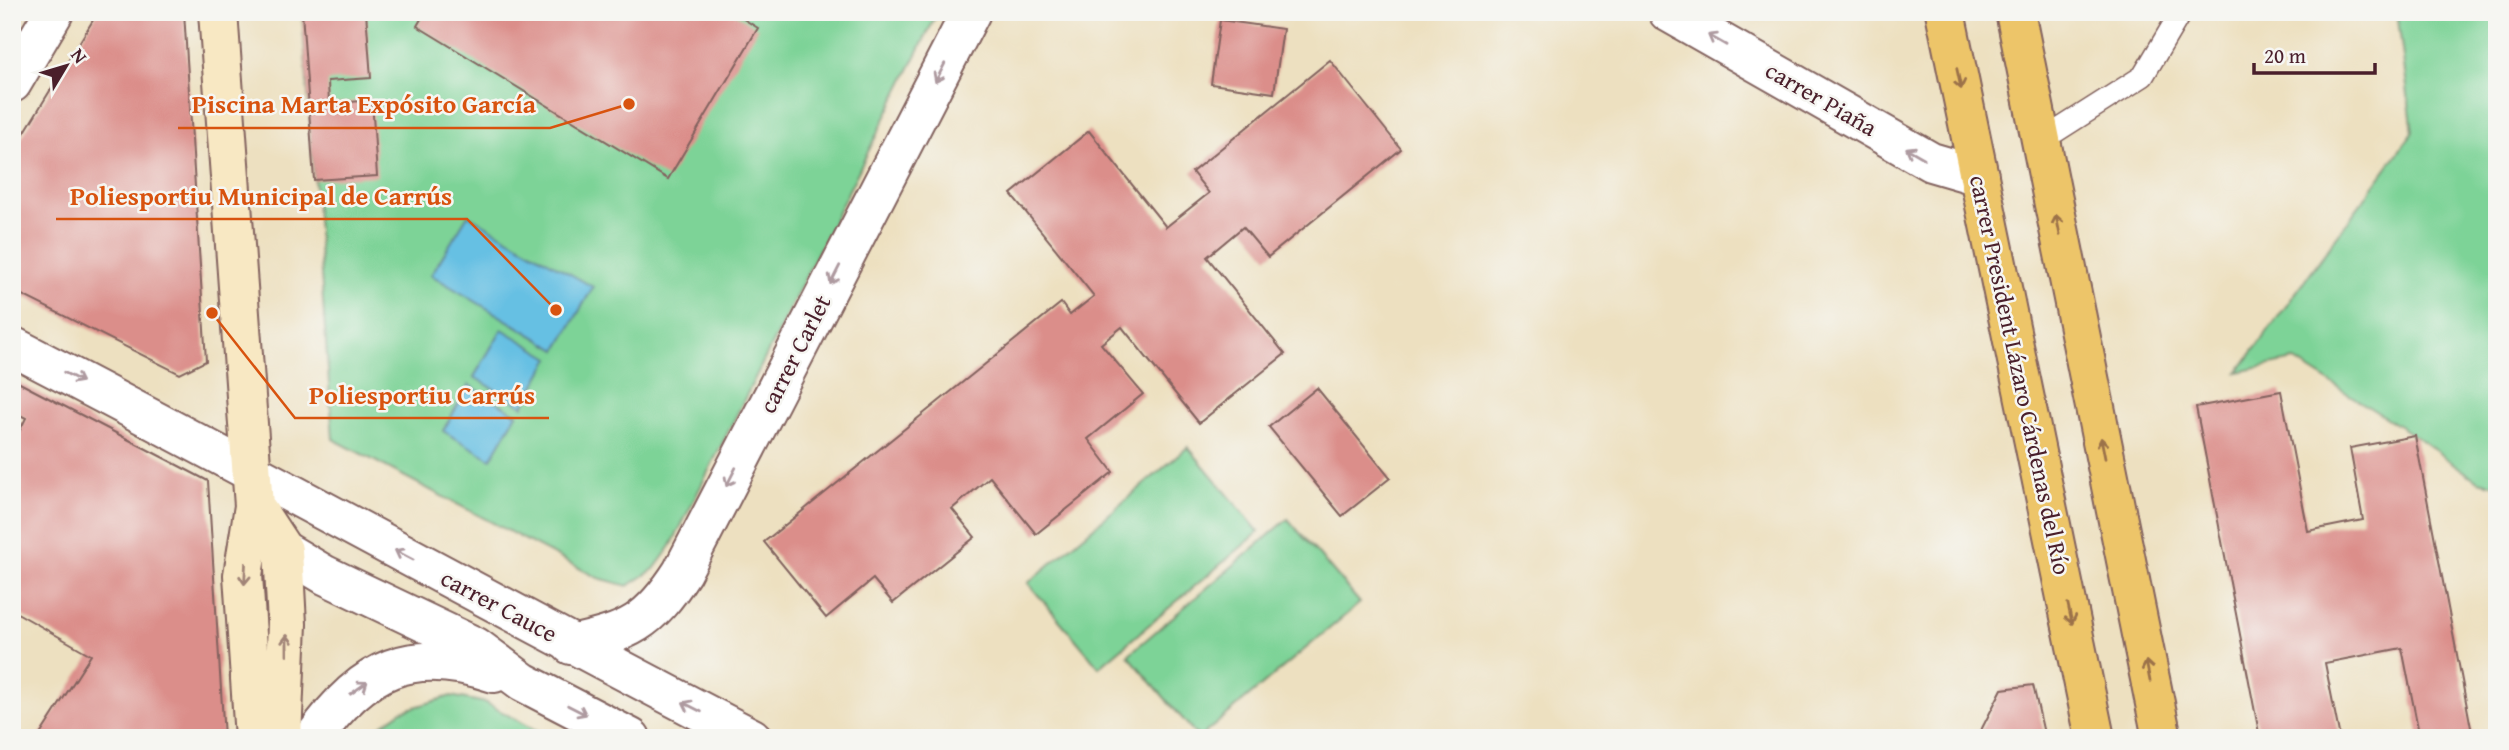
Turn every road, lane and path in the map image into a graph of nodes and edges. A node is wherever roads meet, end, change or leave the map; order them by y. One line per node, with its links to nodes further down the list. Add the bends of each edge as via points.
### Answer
1 (54, 12): 8 (street)
2 (218, 12): 12 (street)
3 (971, 12): 15 (street, carrer Carlet, one-way to 15, via 682,572 644,621 604,638)
4 (1668, 12): 10 (street, carrer Piaña, one-way to 4, via 1931,162)
5 (1945, 12): 10 (main road, carrer President Lázaro Cárdenas del Río, one-way to 10)
6 (2015, 12): 9 (main road)
7 (2181, 12): 9 (lane, via 2143,76)
8 (12, 83)
9 (2041, 141): 23 (main road, one-way to 9)
10 (1979, 176): 22 (main road, carrer President Lázaro Cárdenas del Río, one-way to 22)
11 (12, 346): 12 (street, carrer Cauce, one-way to 12)
12 (250, 469): 13 (street); 15 (street, carrer Cauce, one-way to 12)
13 (254, 506): 14 (street); 17 (street, one-way to 17, via 243,575)
14 (283, 550): 16 (street, carrer Cauce, via 476,647); 18 (street, one-way to 14, via 287,624)
15 (571, 645): 21 (street, carrer Cauce, one-way to 15)
16 (523, 682): 19 (street, carrer Cauce, one-way to 16, via 336,706 390,669 432,660 465,664); 20 (street, carrer Cauce, one-way to 20)
17 (254, 738)
18 (282, 738)
19 (314, 738)
20 (631, 738)
21 (752, 738)
22 (2095, 738)
23 (2162, 738)

